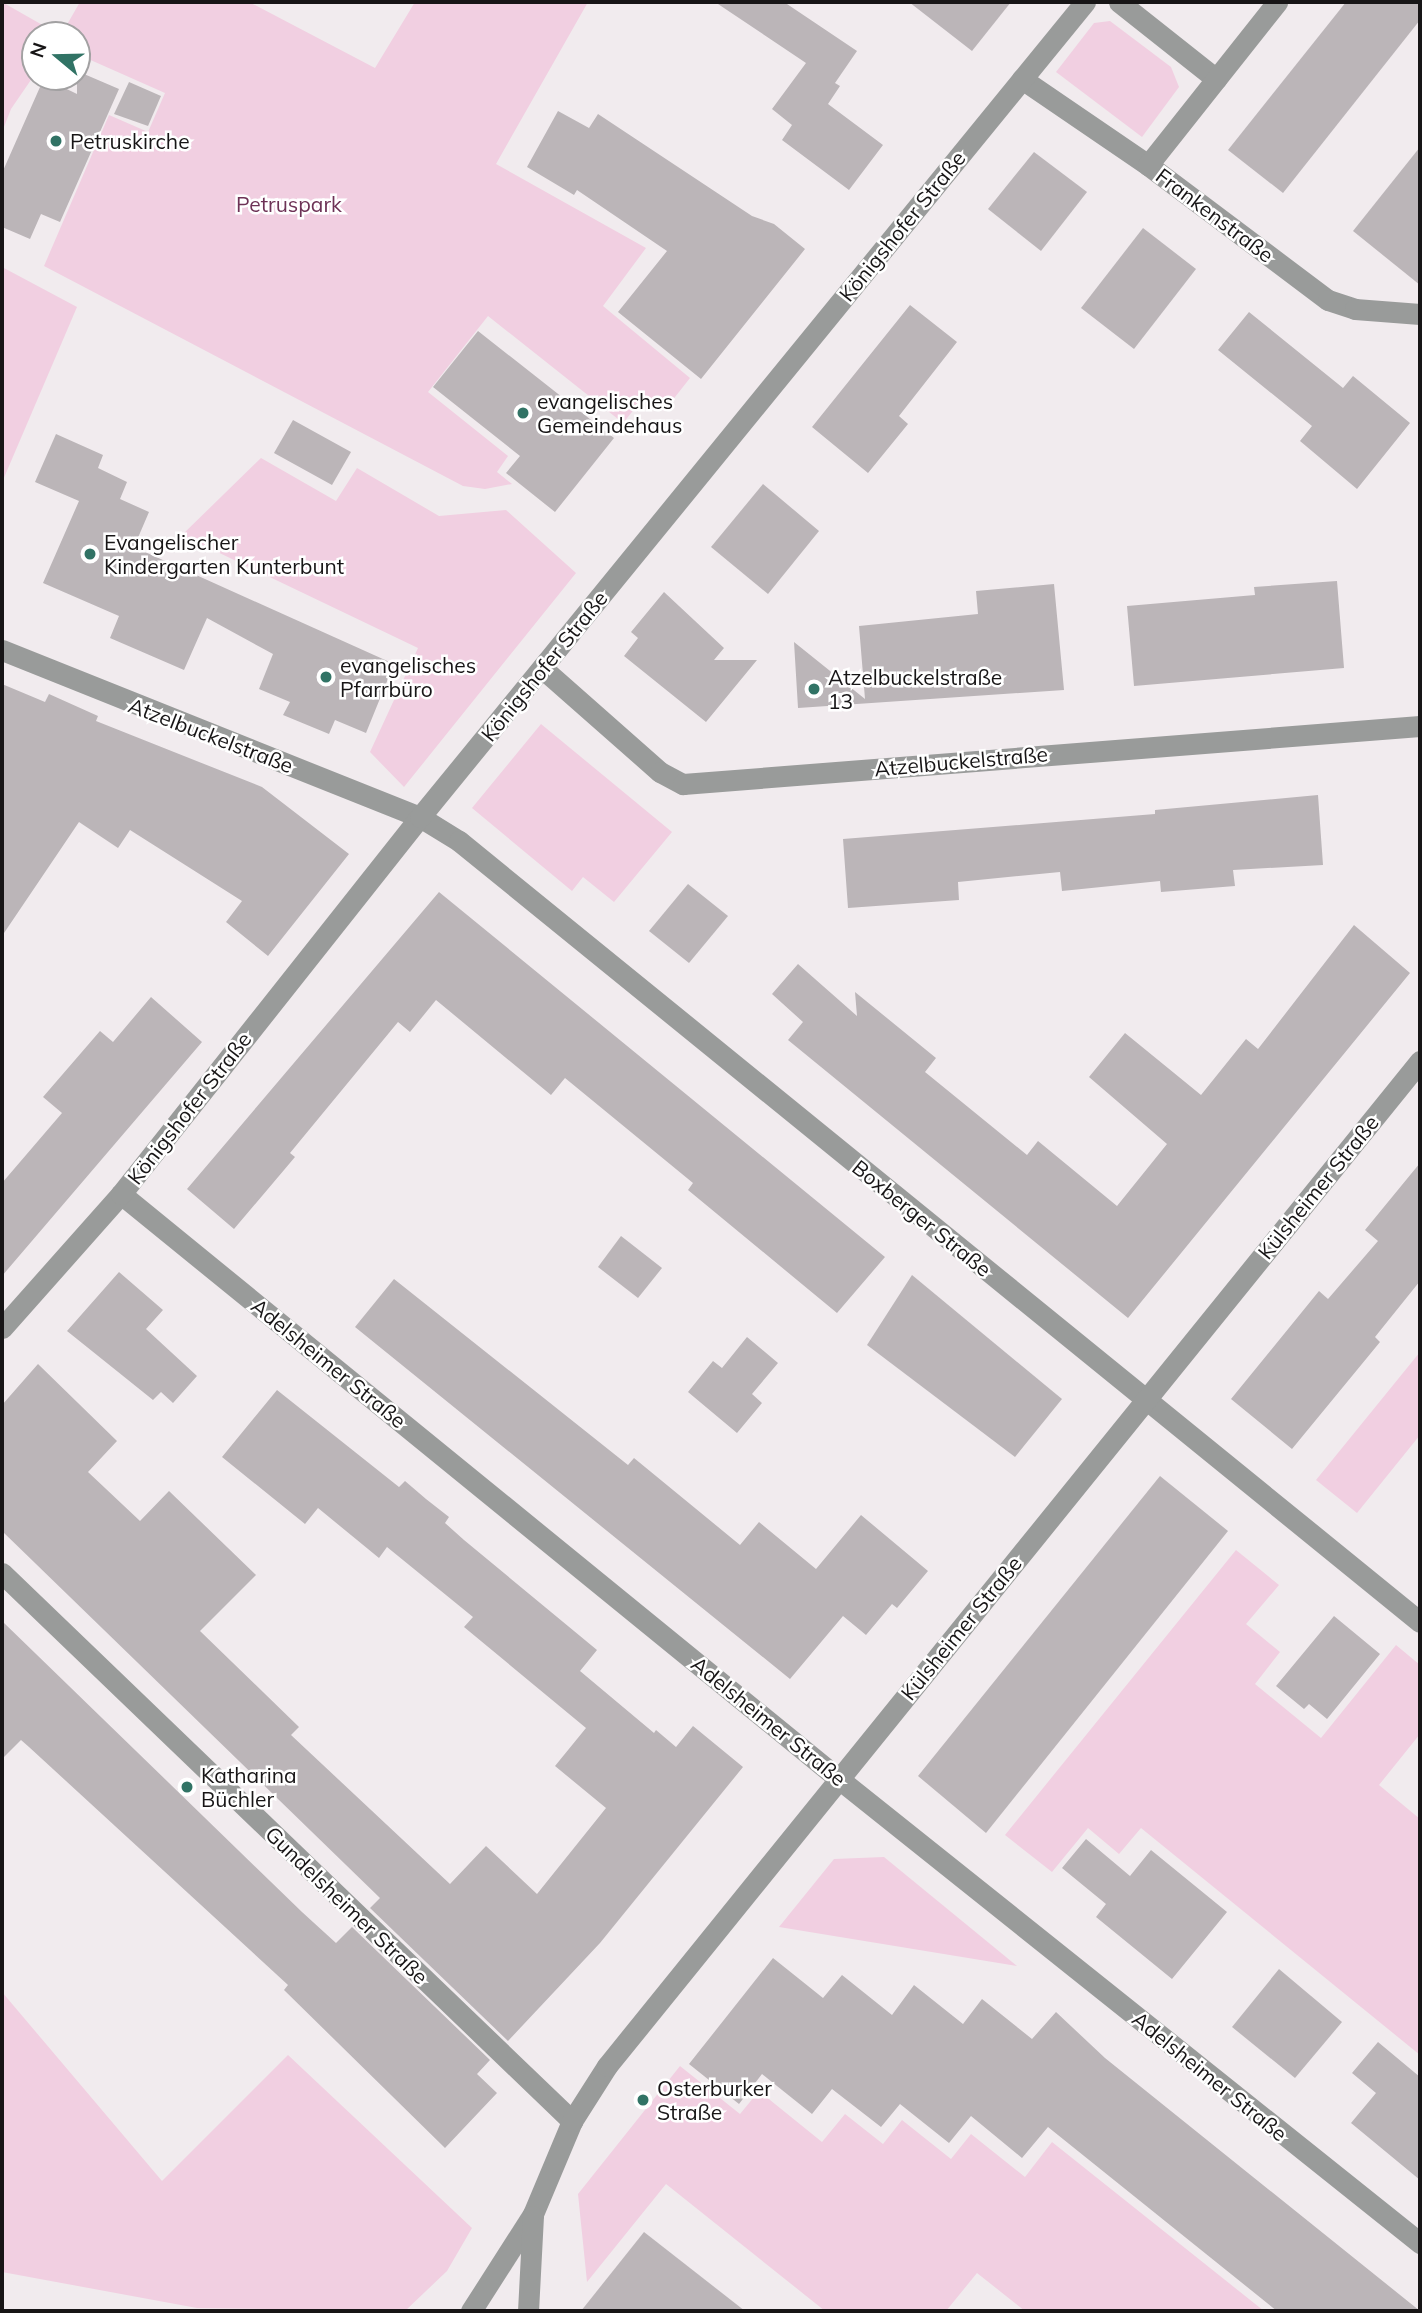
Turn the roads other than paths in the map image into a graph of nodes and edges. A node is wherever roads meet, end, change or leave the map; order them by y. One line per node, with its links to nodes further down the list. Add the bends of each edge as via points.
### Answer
1 (1085, 2): 4 (street, Königshofer Straße)
2 (1119, 2): 5 (street)
3 (1277, 2): 5 (street)
4 (1022, 79): 6 (street, Frankenstraße); 9 (street, Königshofer Straße)
5 (1216, 79): 6 (street)
6 (1149, 164): 7 (street, Frankenstraße, via 1328,300 1355,309)
7 (1420, 314)
8 (2, 650): 11 (street, Atzelbuckelstraße)
9 (542, 668): 10 (street, Atzelbuckelstraße, via 660,772 683,784 1411,723); 11 (street, Königshofer Straße)
10 (1420, 726)
11 (420, 817): 13 (street, Königshofer Straße); 15 (street, Boxberger Straße, via 459,841)
12 (1420, 1061): 15 (street, Külsheimer Straße)
13 (121, 1194): 14 (street, Königshofer Straße); 18 (street, Adelsheimer Straße)
14 (2, 1328)
15 (1145, 1400): 17 (street, Boxberger Straße); 18 (street, Külsheimer Straße)
16 (2, 1573): 19 (street, Gundelsheimer Straße)
17 (1420, 1622)
18 (839, 1779): 19 (street, Külsheimer Straße, via 607,2066); 21 (street, Adelsheimer Straße)
19 (572, 2120): 20 (street, Külsheimer Straße)
20 (533, 2214): 22 (street, Külsheimer Straße); 23 (street, Külsheimer Straße)
21 (1420, 2243)
22 (471, 2311)
23 (528, 2311)

